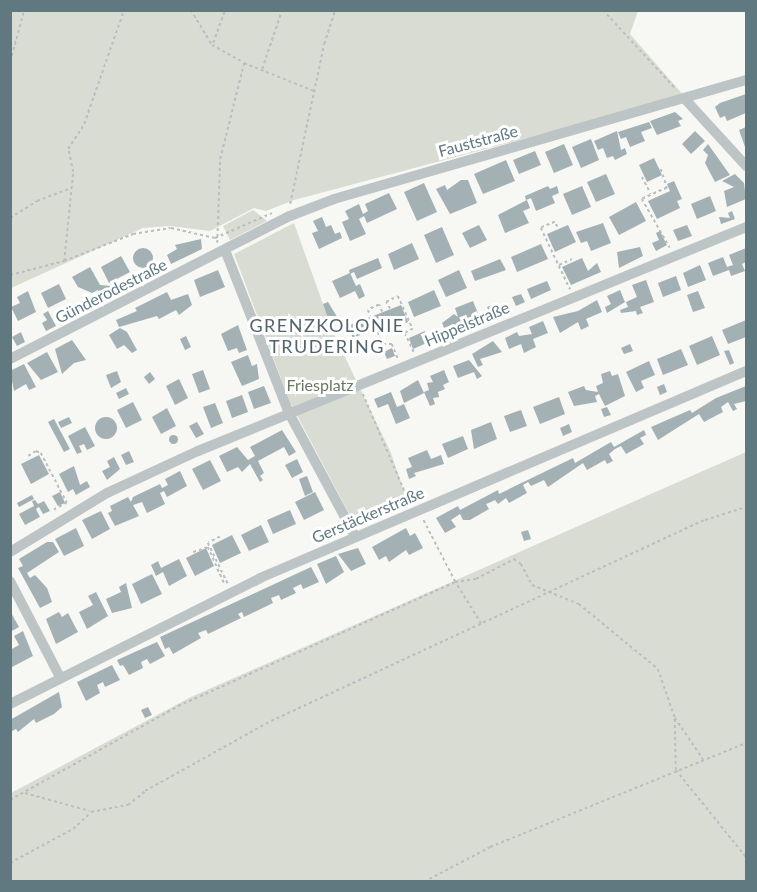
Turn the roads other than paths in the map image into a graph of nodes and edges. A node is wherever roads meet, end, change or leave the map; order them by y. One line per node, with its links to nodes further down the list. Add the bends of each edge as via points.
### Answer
1 (747, 80): 2 (street, Fauststraße)
2 (684, 98): 3 (street); 5 (street, Fauststraße, via 344,196 290,216)
3 (747, 166)
4 (747, 227): 8 (street, Hippelstraße)
5 (225, 250): 6 (street, Günderodestraße); 8 (street)
6 (10, 359)
7 (747, 371): 9 (street, Gerstäckerstraße)
8 (289, 414): 9 (street); 10 (street, Hippelstraße, via 131,480)
9 (355, 536): 12 (street, Gerstäckerstraße)
10 (10, 552)
11 (10, 581): 12 (street)
12 (60, 677): 13 (street, Gerstäckerstraße)
13 (10, 704)

